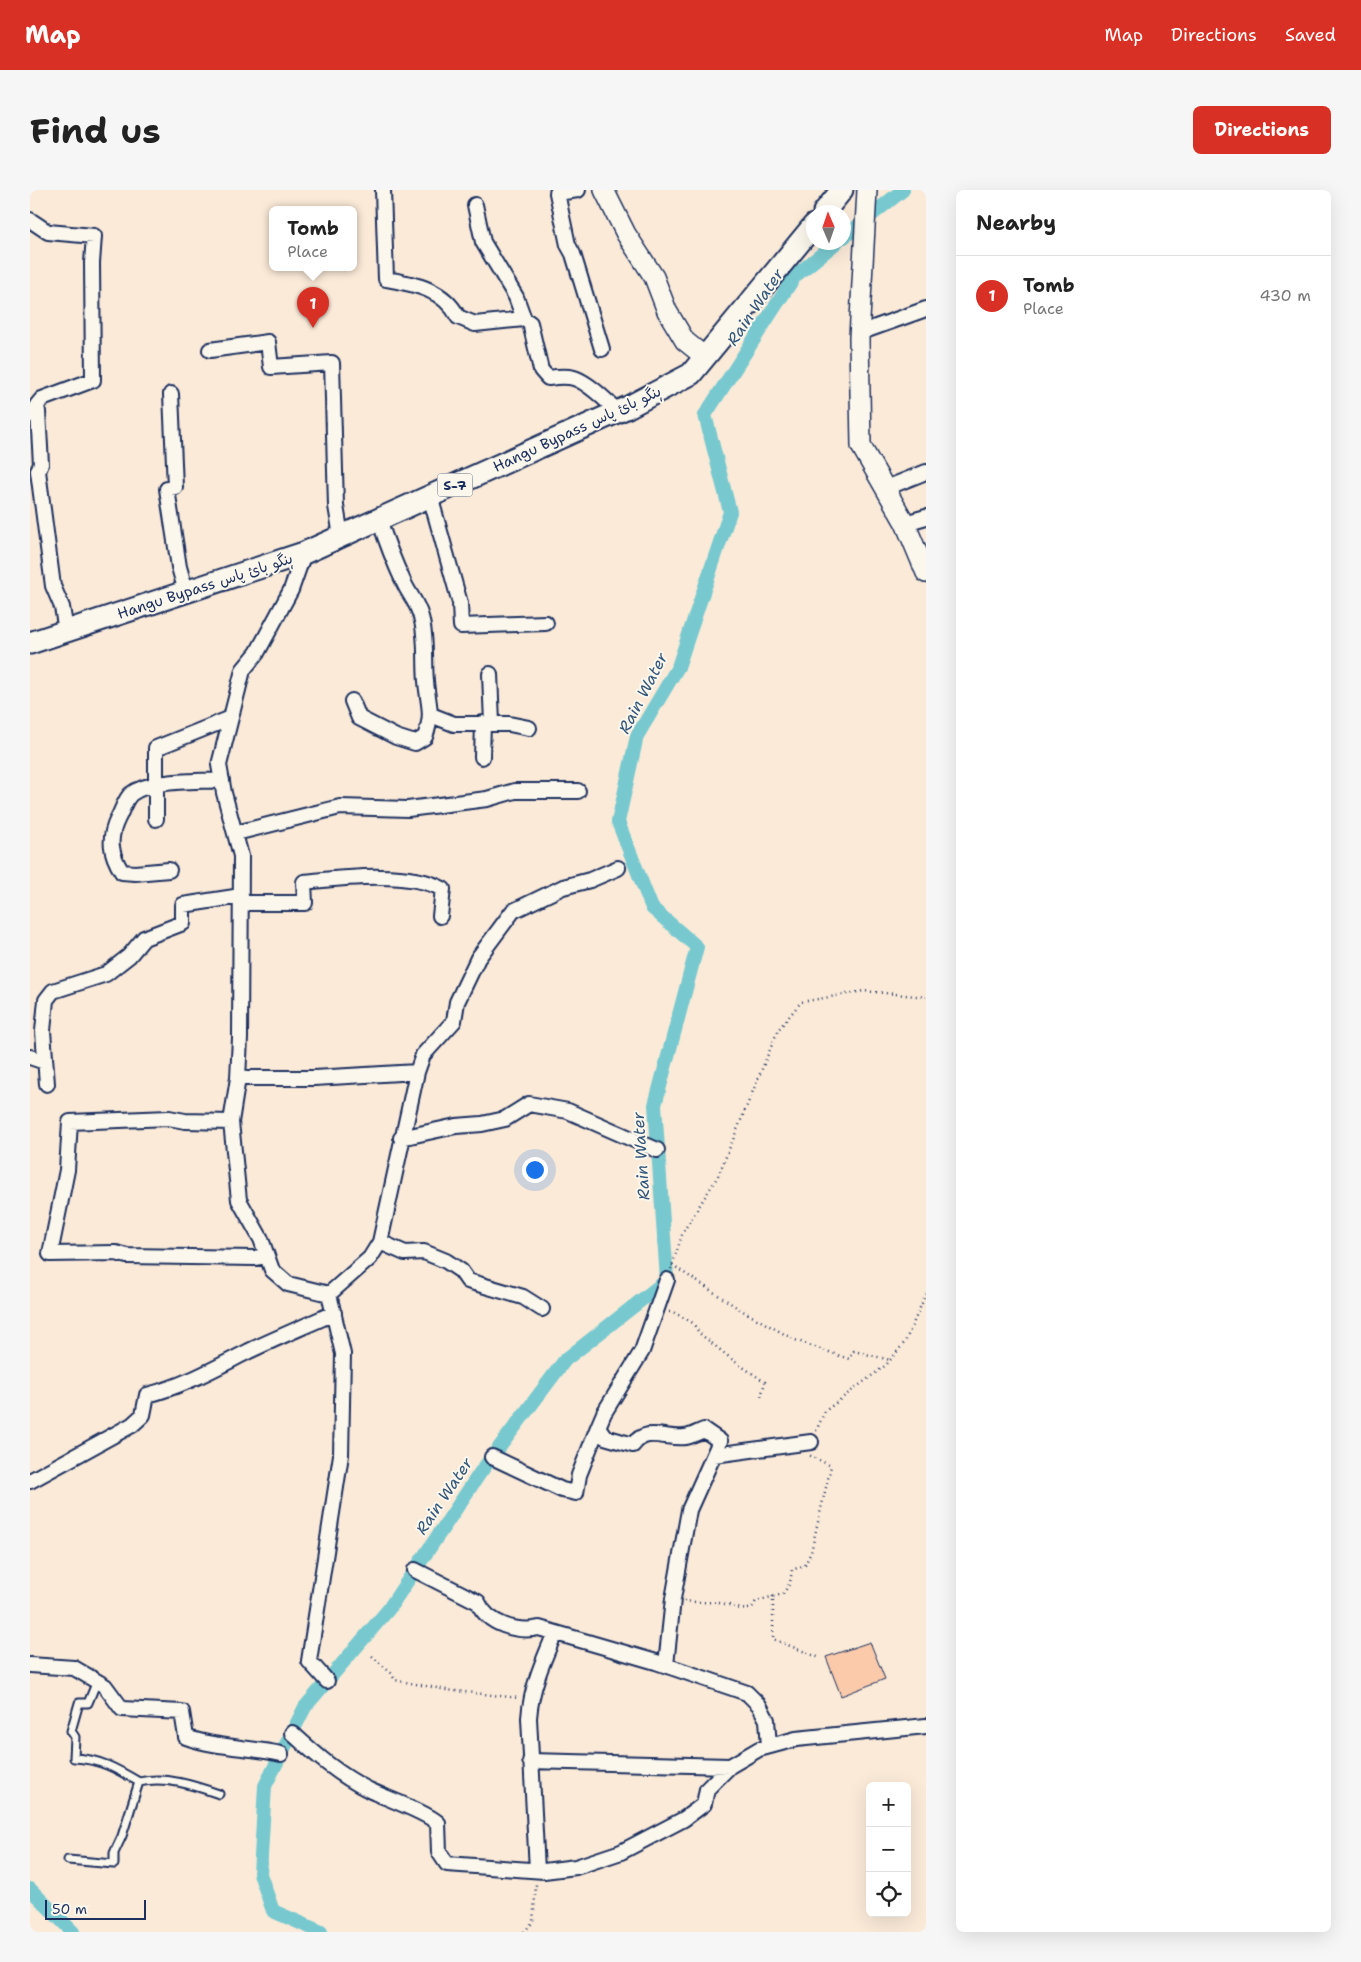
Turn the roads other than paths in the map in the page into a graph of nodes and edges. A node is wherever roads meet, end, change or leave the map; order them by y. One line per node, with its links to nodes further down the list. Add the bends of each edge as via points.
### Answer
1 (383, 190): 11 (street, via 386,279 438,293 458,317 475,324)
2 (578, 190): 13 (street, via 557,193 568,245)
3 (604, 190): 15 (street, via 626,234 654,277 667,311 685,341)
4 (842, 190): 7 (main road)
5 (867, 190): 12 (street)
6 (475, 205): 11 (street, via 483,242 516,297)
7 (830, 205)
8 (30, 220): 18 (street, via 48,232 94,236 93,380 42,399)
9 (806, 235): 15 (main road, Hangu Bypass ہنگو بائ پاس / S-7)
10 (926, 308): 12 (street)
11 (524, 319): 17 (street, via 530,323 541,370 548,378 577,378)
12 (859, 333): 20 (street, via 861,446)
13 (602, 349)
14 (210, 350): 25 (street, via 268,342 271,367 332,363 336,506)
15 (705, 357): 17 (main road, Hangu Bypass ہنگو بائ پاس / S-7, via 691,374)
16 (171, 394): 28 (street, via 175,487 167,489)
17 (618, 412): 21 (main road, Hangu Bypass ہنگو بائ پاس / S-7)
18 (34, 414): 30 (street, via 53,586 62,607)
19 (926, 472): 20 (street)
20 (886, 488): 24 (street)
21 (430, 496): 23 (main road, Hangu Bypass ہنگو بائ پاس / S-7); 29 (street, via 460,603 461,626)
22 (926, 518): 24 (street)
23 (379, 519): 25 (main road, Hangu Bypass ہنگو بائ پاس / S-7); 34 (street, via 388,547 422,619)
24 (905, 523): 27 (street)
25 (341, 536): 26 (main road, Hangu Bypass ہنگو بائ پاس / S-7)
26 (304, 553): 28 (main road, Hangu Bypass ہنگو بائ پاس / S-7); 35 (street, via 282,606 257,653 243,670)
27 (926, 572)
28 (186, 592): 30 (main road, Hangu Bypass ہنگو بائ پاس / S-7)
29 (546, 623)
30 (66, 632): 31 (main road, Hangu Bypass ہنگو بائ پاس / S-7)
31 (30, 643)
32 (490, 674): 36 (street)
33 (352, 702): 34 (street, via 360,718 415,743 425,737)
34 (431, 715): 36 (street, via 454,724)
35 (231, 718): 39 (street, via 219,765); 40 (street, via 156,748)
36 (487, 723): 37 (street); 38 (street)
37 (529, 728)
38 (482, 757)
39 (222, 780): 40 (street); 43 (street)
40 (156, 785): 42 (street); 45 (street, via 129,795 112,830 110,845 122,872)
41 (578, 791): 43 (street, via 515,792 408,809 340,807)
42 (156, 819)
43 (236, 833): 46 (street, via 241,856)
44 (618, 868): 50 (street, via 563,887 513,911 478,958 456,1002 454,1021 423,1055)
45 (169, 870)
46 (241, 900): 47 (street, via 305,903 304,882 365,876 431,882 443,889); 49 (street, via 183,905 183,923 144,938 129,956 106,974 53,991 46,1000); 51 (street)
47 (440, 916)
48 (30, 1057): 49 (street)
49 (45, 1062): 52 (street)
50 (417, 1072): 51 (street, via 314,1078); 54 (street)
51 (238, 1078): 53 (street)
52 (47, 1084)
53 (231, 1122): 57 (street, via 239,1200); 57 (street, via 169,1118 70,1122 67,1170 50,1254 116,1253 163,1258)
54 (401, 1138): 55 (street, via 505,1119 529,1104 568,1111); 56 (street)
55 (657, 1150)
56 (380, 1242): 59 (street, via 370,1258); 60 (street, via 404,1253 424,1252 446,1261 461,1271 468,1281 523,1297)
57 (267, 1256): 59 (street, via 272,1270 288,1284)
58 (667, 1280): 62 (street, via 642,1351)
59 (329, 1294): 61 (street)
60 (542, 1308)
61 (334, 1313): 66 (street, via 209,1373 147,1395 143,1415 132,1425); 72 (street, via 343,1354 341,1455 310,1661)
62 (598, 1426): 64 (street, via 606,1437 633,1445 650,1433 686,1437 704,1430 720,1441); 65 (street, via 579,1475 576,1493 562,1490)
63 (811, 1442): 64 (street)
64 (714, 1455): 70 (street, via 689,1510 673,1599)
65 (492, 1457)
66 (30, 1481)
67 (415, 1570): 68 (street, via 478,1602 482,1610 503,1625 531,1630 539,1628)
68 (555, 1633): 70 (street); 77 (street, via 530,1700)
69 (30, 1665): 71 (street, via 74,1668)
70 (666, 1665): 75 (street, via 747,1692 767,1720)
71 (97, 1681): 76 (street, via 105,1686 122,1709 182,1712 186,1737); 79 (lane, via 88,1703 79,1703 71,1731 75,1738 74,1758 92,1758)
72 (327, 1681)
73 (926, 1726): 75 (street, via 796,1739)
74 (292, 1733): 82 (street, via 342,1776 433,1818 438,1823 439,1852 446,1864)
75 (769, 1746): 78 (street)
76 (281, 1754)
77 (530, 1761): 78 (street); 82 (street)
78 (730, 1766): 82 (street, via 707,1789 704,1804 684,1819 621,1852 576,1867)
79 (139, 1782): 80 (lane, via 152,1779 182,1783); 81 (lane, via 114,1853 114,1864)
80 (219, 1794)
81 (68, 1860)
82 (538, 1870)

